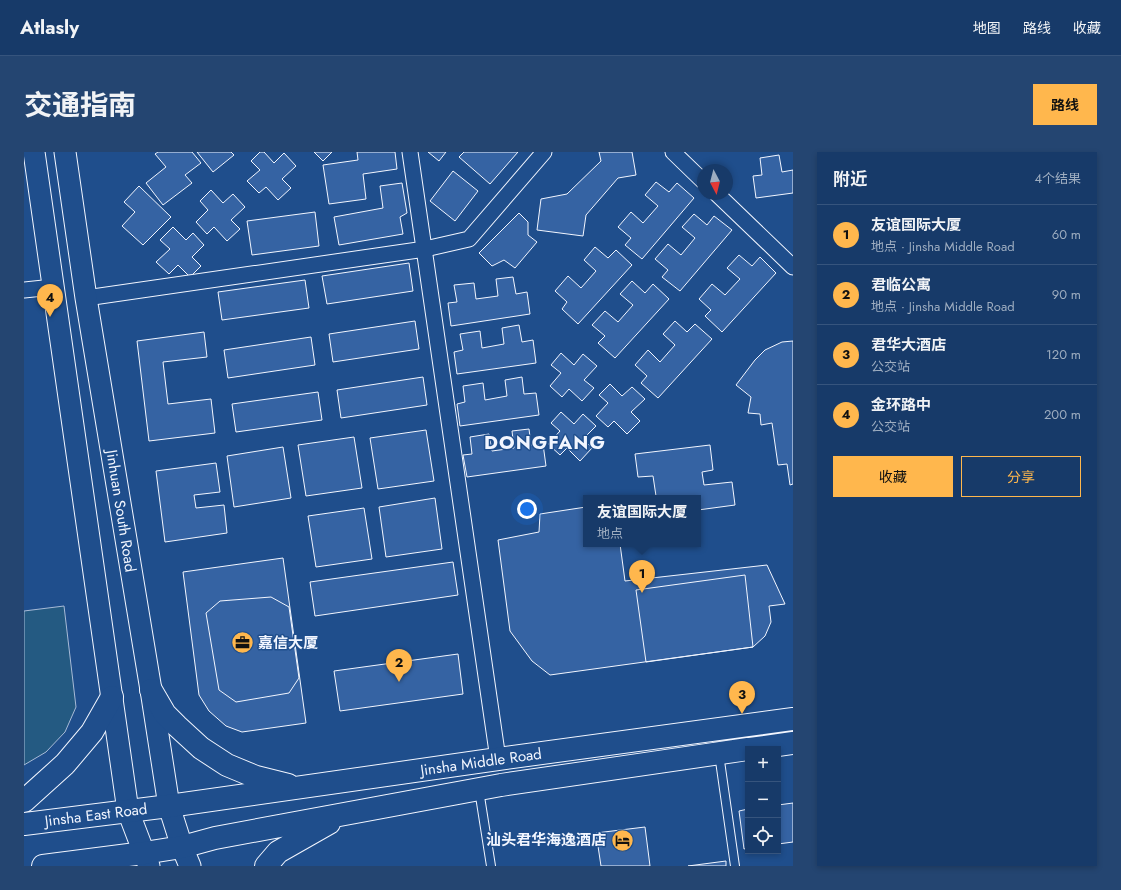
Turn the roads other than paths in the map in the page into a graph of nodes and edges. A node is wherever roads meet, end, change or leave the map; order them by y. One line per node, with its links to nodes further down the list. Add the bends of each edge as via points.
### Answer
1 (34, 152): 10 (main road)
2 (65, 152): 12 (main road, Jinhuan South Road)
3 (410, 152): 8 (street)
4 (544, 152): 8 (street, via 469,239)
5 (673, 152): 6 (street)
6 (697, 175)
7 (723, 200): 9 (street)
8 (425, 249): 12 (street); 20 (street)
9 (793, 267)
10 (53, 287): 11 (street); 14 (main road)
11 (24, 290)
12 (86, 298): 13 (main road, Jinhuan South Road)
13 (151, 690): 21 (main road, via 165,714 201,748 227,765 256,777); 24 (main road, Jinhuan South Road)
14 (112, 697): 23 (main road, via 92,732 65,764); 25 (main road)
15 (793, 719): 20 (main road, Jinsha Middle Road)
16 (793, 743): 17 (main road, Jinsha Middle Road)
17 (771, 746)
18 (745, 750): 19 (main road, Jinsha Middle Road)
19 (719, 754): 22 (main road, Jinsha Middle Road); 33 (lane)
20 (498, 759): 21 (main road, Jinsha Middle Road)
21 (299, 788): 24 (main road, Jinsha Middle Road)
22 (479, 789): 26 (main road, Jinsha Middle Road); 32 (lane)
23 (24, 801)
24 (169, 806): 25 (main road, Jinsha East Road); 28 (main road, Jinhuan South Road)
25 (128, 811): 27 (main road, Jinsha East Road); 29 (main road)
26 (340, 816): 28 (main road, Jinsha Middle Road, via 216,838); 31 (main road, via 278,852)
27 (24, 824)
28 (186, 856): 29 (main road)
29 (146, 860): 30 (main road)
30 (43, 866)
31 (266, 866)
32 (491, 866)
33 (735, 866)

